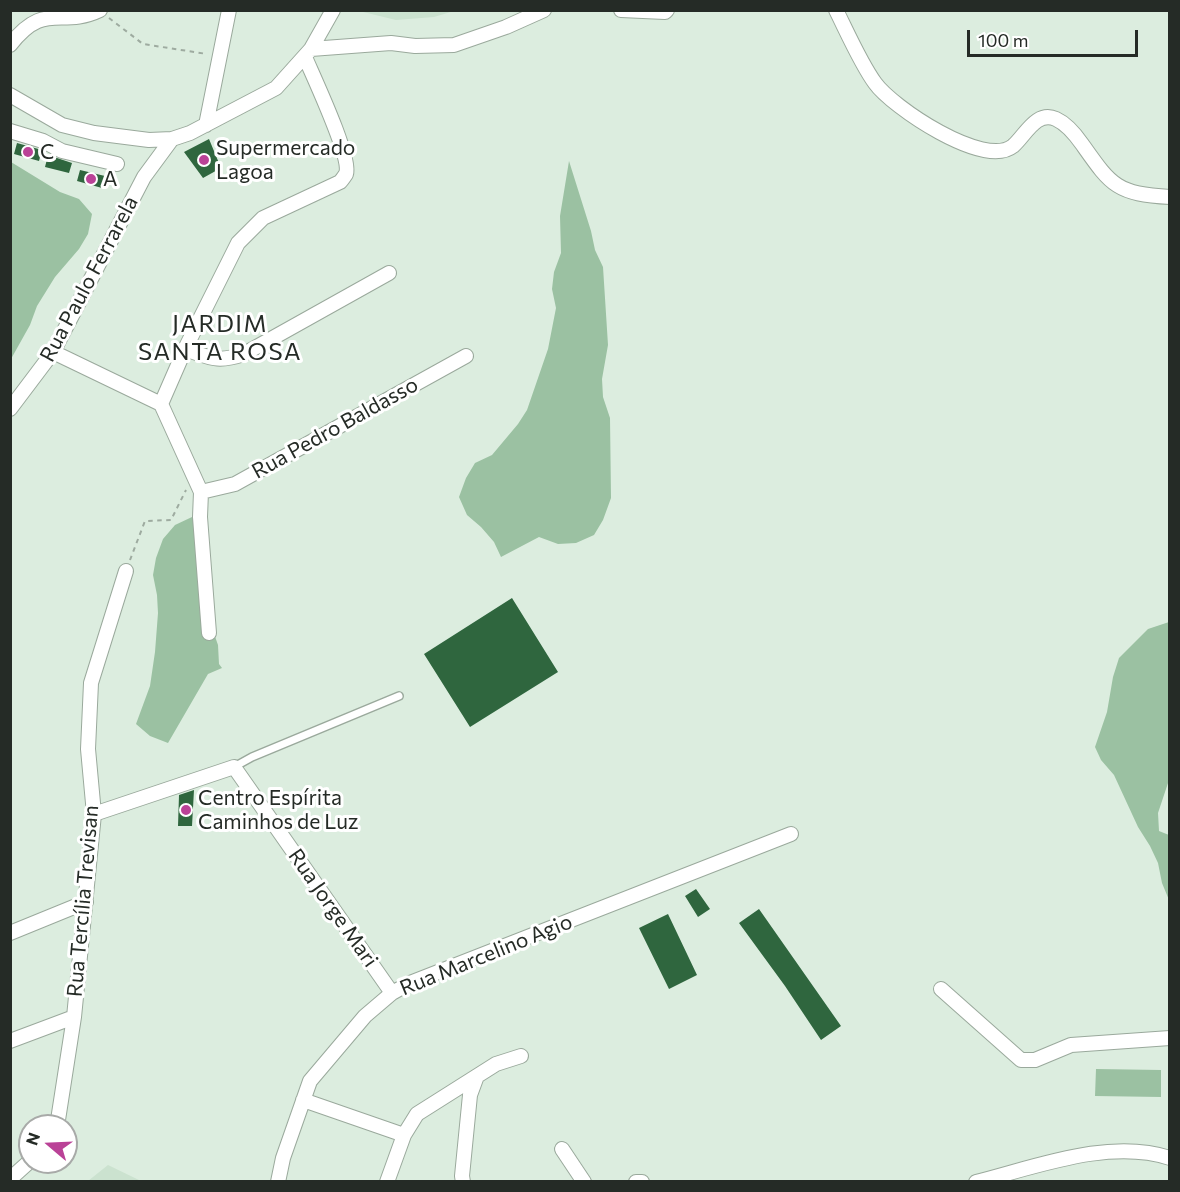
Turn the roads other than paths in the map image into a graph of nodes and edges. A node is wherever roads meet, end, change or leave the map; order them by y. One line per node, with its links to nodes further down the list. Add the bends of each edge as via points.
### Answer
1 (229, 10): 12 (street)
2 (333, 10): 10 (street)
3 (544, 10): 10 (street, via 454,45 391,43)
4 (621, 10): 5 (street)
5 (667, 10)
6 (836, 10): 18 (street, via 875,84 906,112 951,139 973,148 997,151 1012,147 1029,126 1046,117 1056,118 1073,131 1105,177 1119,188 1146,196)
7 (99, 11): 8 (street, via 89,15)
8 (49, 13): 9 (street, via 20,31)
9 (10, 45)
10 (308, 53): 12 (street, via 276,87); 20 (street, via 346,161 346,174 340,182 263,218 238,243)
11 (10, 95): 15 (street, via 62,125)
12 (206, 125): 14 (street)
13 (10, 131): 16 (street, via 62,151)
14 (172, 139): 15 (street); 17 (street, Rua Paulo Ferrarela)
15 (149, 140): 17 (street, Rua Paulo Ferrarela)
16 (117, 164)
17 (144, 177): 21 (street, Rua Paulo Ferrarela)
18 (1170, 197)
19 (389, 273): 20 (street, via 244,354 214,359)
20 (185, 349): 23 (street)
21 (52, 352): 23 (street); 24 (street, Rua Paulo Ferrarela)
22 (466, 356): 25 (street, Rua Pedro Baldasso, via 235,484)
23 (161, 404): 25 (street)
24 (10, 409)
25 (201, 492): 27 (street)
26 (126, 571): 30 (street, Rua Tercília Trevisan, via 91,683 88,749)
27 (209, 633)
28 (399, 696): 29 (lane)
29 (234, 767): 30 (street); 35 (street, Rua Jorge Mari)
30 (94, 814): 32 (street, Rua Tercília Trevisan)
31 (791, 834): 35 (street, Rua Marcelino Agio, via 410,982)
32 (86, 902): 33 (street); 36 (street, Rua Tercília Trevisan)
33 (10, 933)
34 (941, 989): 37 (street, via 1021,1060 1035,1060 1071,1045)
35 (392, 993): 41 (street, Rua Marcelino Agio, via 365,1016 310,1081)
36 (74, 1017): 38 (street); 42 (street, Rua Tercília Trevisan)
37 (1170, 1038)
38 (10, 1041)
39 (520, 1056): 40 (street)
40 (477, 1076): 43 (street, via 417,1114); 48 (street, via 470,1095)
41 (303, 1100): 43 (street); 46 (street, Rua Marcelino Agio)
42 (59, 1114)
43 (404, 1136): 47 (street)
44 (562, 1149): 49 (street)
45 (1170, 1158): 52 (street, via 1123,1150 1055,1161)
46 (278, 1182)
47 (387, 1182)
48 (463, 1182)
49 (584, 1182)
50 (636, 1182): 51 (street)
51 (642, 1182)
52 (976, 1182)

